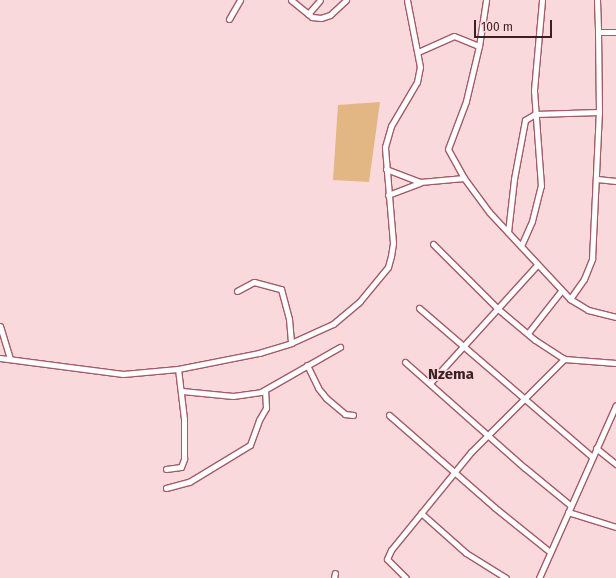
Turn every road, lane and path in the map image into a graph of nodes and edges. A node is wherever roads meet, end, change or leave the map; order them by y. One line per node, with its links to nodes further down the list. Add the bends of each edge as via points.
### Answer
1 (240, 0): 10 (street)
2 (291, 0): 9 (street)
3 (320, 0): 9 (street)
4 (346, 0): 9 (street, via 325,17 316,18)
5 (407, 0): 14 (street)
6 (486, 0): 13 (street)
7 (542, 0): 16 (street, via 534,90)
8 (598, 0): 11 (street)
9 (308, 14)
10 (229, 19)
11 (598, 32): 12 (street); 15 (street)
12 (616, 32)
13 (479, 46): 14 (street, via 454,36); 18 (street, via 466,101 448,149)
14 (418, 52): 17 (street, via 419,75 389,132 385,147)
15 (599, 112): 16 (street); 19 (street)
16 (535, 114): 23 (street, via 523,125); 25 (street, via 541,186 532,221)
17 (386, 169): 21 (street); 22 (street)
18 (464, 178): 21 (street); 23 (street)
19 (597, 179): 20 (street); 29 (street, via 590,265 584,279)
20 (616, 181)
21 (420, 182): 22 (street)
22 (388, 195): 35 (street, via 393,243 388,267 369,292 333,324)
23 (508, 232): 25 (street)
24 (434, 244): 31 (street)
25 (521, 246): 26 (street)
26 (537, 265): 28 (street); 31 (street)
27 (236, 291): 35 (street, via 254,282 281,289 289,319)
28 (561, 291): 29 (street); 34 (street)
29 (570, 298): 32 (street, via 588,310)
30 (419, 308): 36 (street)
31 (498, 309): 34 (street); 36 (street)
32 (616, 317)
33 (0, 326): 39 (street)
34 (528, 334): 40 (street)
35 (291, 343): 44 (street, via 259,353)
36 (464, 346): 45 (street); 48 (street)
37 (340, 347): 43 (street)
38 (0, 358): 39 (street)
39 (10, 358): 44 (street, via 58,367 123,374)
40 (564, 359): 42 (street); 48 (street)
41 (405, 362): 45 (street)
42 (616, 363)
43 (307, 365): 46 (street); 50 (street, via 326,398 345,414)
44 (178, 369): 47 (street)
45 (430, 383): 52 (street)
46 (265, 390): 47 (street, via 233,396); 58 (street, via 266,408 250,445 189,482)
47 (182, 391): 56 (street, via 184,459 181,467)
48 (525, 399): 52 (street); 54 (street)
49 (616, 405): 53 (street)
50 (353, 415)
51 (389, 415): 57 (street)
52 (489, 434): 57 (street); 59 (street, via 524,468)
53 (596, 448): 54 (street); 55 (street)
54 (592, 457): 59 (street)
55 (616, 464)
56 (166, 469)
57 (454, 471): 61 (street); 63 (street)
58 (166, 488)
59 (570, 505): 60 (street)
60 (568, 512): 62 (street); 63 (street)
61 (421, 513): 64 (street, via 388,554 390,566); 65 (street, via 466,553)
62 (616, 527)
63 (550, 552): 66 (street)
64 (406, 578)
65 (506, 578)
66 (538, 578)

